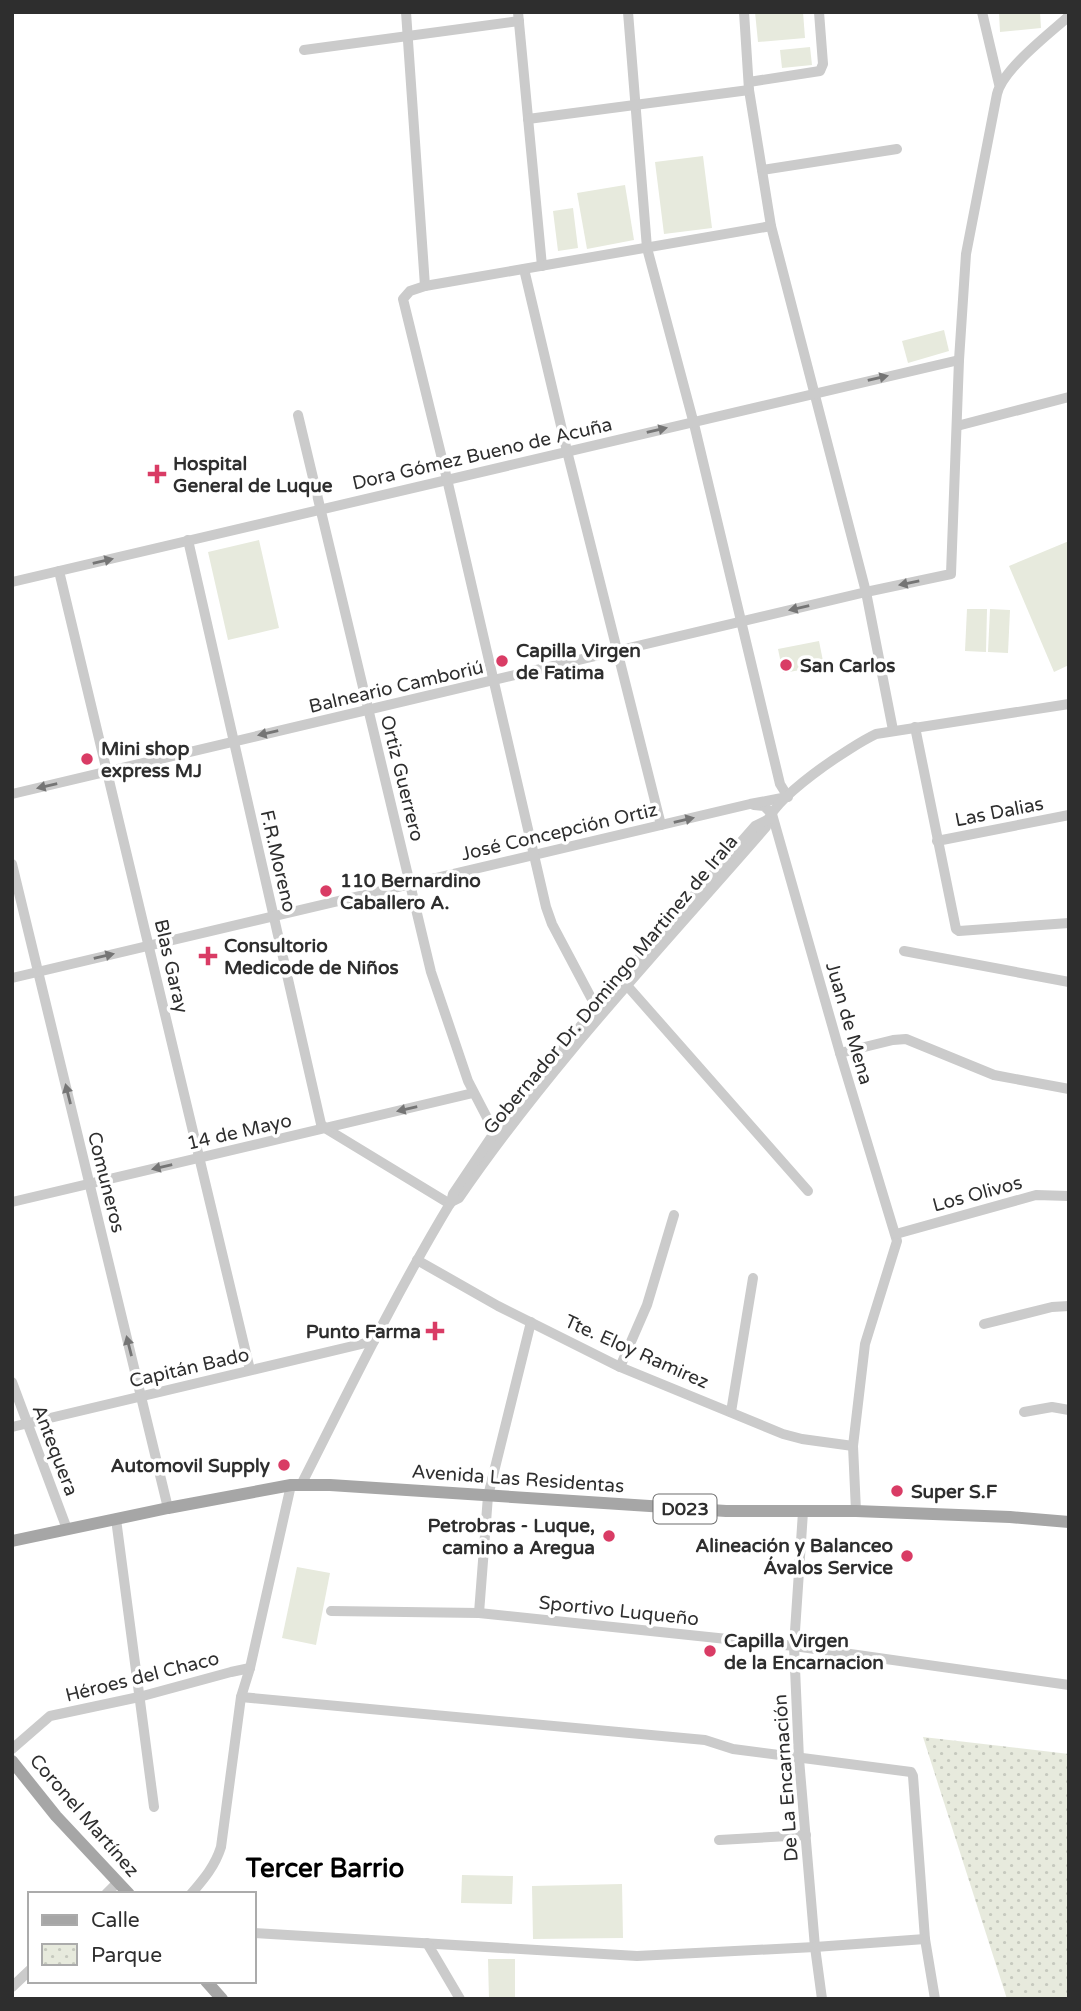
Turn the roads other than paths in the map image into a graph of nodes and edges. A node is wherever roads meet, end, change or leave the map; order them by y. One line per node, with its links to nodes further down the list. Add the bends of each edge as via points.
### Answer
1 (406, 12): 8 (street)
2 (628, 12): 12 (street)
3 (744, 12): 11 (street)
4 (819, 12): 11 (street, via 820,71)
5 (982, 12): 10 (street)
6 (1069, 16): 10 (street)
7 (519, 17): 8 (street); 13 (street)
8 (408, 36): 9 (street); 20 (street)
9 (304, 50)
10 (999, 84): 21 (street, via 966,254)
11 (749, 86): 12 (street); 15 (street)
12 (636, 105): 13 (street); 17 (street)
13 (528, 119): 18 (street)
14 (897, 149): 15 (street)
15 (762, 170): 16 (street)
16 (771, 226): 17 (street); 22 (street)
17 (647, 248): 18 (street); 25 (street)
18 (542, 266): 19 (street)
19 (524, 269): 20 (street); 27 (street)
20 (425, 286): 28 (street, via 407,293 402,303)
21 (959, 359): 22 (street, Dora Gómez Bueno de Acuña, one-way to 21); 26 (street)
22 (814, 393): 25 (street, Dora Gómez Bueno de Acuña); 33 (street)
23 (1069, 397): 26 (street)
24 (298, 415): 29 (street, Ortiz Guerrero)
25 (693, 421): 27 (street, Dora Gómez Bueno de Acuña, one-way to 25); 34 (street)
26 (957, 426): 33 (street, Balneario Camboriú, one-way to 33, via 951,574)
27 (567, 451): 28 (street, Dora Gómez Bueno de Acuña); 35 (street)
28 (447, 479): 29 (street, Dora Gómez Bueno de Acuña); 36 (street)
29 (320, 508): 30 (street, Dora Gómez Bueno de Acuña); 38 (street, Ortiz Guerrero)
30 (188, 541): 31 (street, Dora Gómez Bueno de Acuña, one-way to 30); 41 (street, F.R.Moreno)
31 (59, 571): 32 (street, Dora Gómez Bueno de Acuña); 42 (street, Blas Garay)
32 (12, 582)
33 (866, 592): 34 (street, Balneario Camboriú, one-way to 34); 40 (street)
34 (743, 621): 35 (street, Balneario Camboriú); 44 (street, via 780,784)
35 (617, 651): 36 (street, Balneario Camboriú); 48 (street)
36 (493, 681): 38 (street, Balneario Camboriú); 50 (street)
37 (1069, 704): 39 (street, José Concepción Ortiz)
38 (369, 710): 41 (street, Balneario Camboriú, one-way to 41); 52 (street, Ortiz Guerrero)
39 (915, 727): 40 (street, José Concepción Ortiz); 49 (street)
40 (893, 730): 44 (street, José Concepción Ortiz, via 856,744)
41 (234, 741): 42 (street, Balneario Camboriú); 53 (street, F.R.Moreno)
42 (107, 772): 43 (street, Balneario Camboriú, one-way to 43); 55 (street, Blas Garay)
43 (12, 794)
44 (788, 797): 45 (street, José Concepción Ortiz); 47 (street, Gobernador Dr. Domingo Martinez de Irala)
45 (750, 804): 47 (street, via 764,806); 48 (street, José Concepción Ortiz, one-way to 45)
46 (1069, 815): 49 (street, Las Dalias)
47 (769, 817): 59 (street, Gobernador Dr. Domingo Martinez de Irala, via 766,827); 62 (street, Juan de Mena)
48 (661, 825): 50 (street, José Concepción Ortiz)
49 (937, 841): 54 (street, via 959,931)
50 (534, 855): 52 (street, José Concepción Ortiz); 61 (street, via 552,924)
51 (12, 864): 57 (street, Comuneros)
52 (411, 884): 53 (street, José Concepción Ortiz); 64 (street, Ortiz Guerrero, via 432,972)
53 (274, 916): 55 (street, José Concepción Ortiz); 65 (street, F.R.Moreno)
54 (1069, 923)
55 (149, 946): 57 (street, José Concepción Ortiz, one-way to 55); 67 (street, Blas Garay)
56 (904, 951): 60 (street)
57 (38, 972): 58 (street, José Concepción Ortiz); 68 (street, Comuneros, one-way to 57)
58 (12, 978)
59 (624, 982): 61 (street, Gobernador Dr. Domingo Martinez de Irala); 66 (street, Gobernador Dr. Domingo Martinez de Irala); 69 (street)
60 (1069, 982)
61 (596, 1007): 66 (street, Gobernador Dr. Domingo Martinez de Irala)
62 (840, 1054): 63 (street, via 906,1039 994,1074); 74 (street, Juan de Mena)
63 (1069, 1089)
64 (473, 1093): 65 (street, 14 de Mayo, one-way to 65); 66 (street, Ortiz Guerrero)
65 (325, 1128): 67 (street, 14 de Mayo); 72 (street)
66 (497, 1137): 72 (street, Gobernador Dr. Domingo Martinez de Irala, via 459,1198)
67 (200, 1158): 68 (street, 14 de Mayo, one-way to 68); 82 (street, Blas Garay)
68 (89, 1184): 71 (street, 14 de Mayo); 84 (street, Comuneros, one-way to 68)
69 (808, 1191)
70 (1069, 1196): 74 (street, Los Olivos, via 1036,1195)
71 (12, 1202)
72 (450, 1203): 75 (street, Gobernador Dr. Domingo Martinez de Irala)
73 (674, 1215): 81 (street, via 647,1305)
74 (896, 1238): 90 (street, via 865,1344)
75 (417, 1260): 78 (street, Tte. Eloy Ramirez); 80 (street, Gobernador Dr. Domingo Martinez de Irala)
76 (753, 1278): 86 (street)
77 (1069, 1306): 79 (street)
78 (531, 1322): 81 (street, Tte. Eloy Ramirez); 92 (street)
79 (984, 1324)
80 (374, 1341): 82 (street, Capitán Bado); 91 (street, Gobernador Dr. Domingo Martinez de Irala)
81 (620, 1367): 86 (street, Tte. Eloy Ramirez)
82 (250, 1370): 84 (street, Capitán Bado)
83 (12, 1382): 88 (street, Antequera)
84 (141, 1396): 88 (street, Capitán Bado); 93 (street, Comuneros)
85 (1069, 1410): 87 (street, via 1052,1407)
86 (731, 1412): 90 (street, Tte. Eloy Ramirez, via 802,1440)
87 (1024, 1412)
88 (27, 1423): 89 (street, Capitán Bado); 98 (street, Antequera)
89 (12, 1427)
90 (853, 1446): 94 (street)
91 (296, 1485): 92 (main road, Avenida Las Residentas / D023); 93 (main road, Avenida Las Residentas / D023); 103 (street, Gobernador Dr. Domingo Martinez de Irala)
92 (488, 1496): 95 (main road, Avenida Las Residentas / D023); 101 (street)
93 (168, 1508): 96 (main road, Avenida Las Residentas / D023)
94 (856, 1511): 95 (main road, Avenida Las Residentas / D023); 97 (main road, Avenida Las Residentas / D023)
95 (803, 1512): 102 (street, De La Encarnación)
96 (116, 1519): 98 (main road, Avenida Las Residentas / D023); 105 (street)
97 (1069, 1522)
98 (67, 1529): 99 (main road, Avenida Las Residentas / D023)
99 (12, 1541)
100 (331, 1611): 101 (street, Sportivo Luqueño)
101 (479, 1613): 102 (street, Sportivo Luqueño)
102 (794, 1646): 104 (street, Sportivo Luqueño); 108 (street, De La Encarnación)
103 (250, 1668): 105 (street, Héroes del Chaco); 106 (street, Gobernador Dr. Domingo Martinez de Irala)
104 (1069, 1685)
105 (139, 1697): 107 (street, Héroes del Chaco, via 50,1716); 110 (street)
106 (241, 1697): 108 (street, via 705,1740); 116 (street, Gobernador Dr. Domingo Martinez de Irala, via 220,1847 211,1870)
107 (12, 1749)
108 (799, 1759): 111 (street, De La Encarnación); 118 (street, via 912,1774)
109 (12, 1761): 113 (main road, Coronel Martínez)
110 (154, 1807)
111 (806, 1835): 112 (street); 120 (street, De La Encarnación)
112 (719, 1840)
113 (118, 1882): 114 (street); 115 (main road, Coronel Martínez)
114 (108, 1892)
115 (127, 1892)
116 (193, 1892)
117 (256, 1933): 119 (street)
118 (925, 1939): 120 (street); 127 (street)
119 (427, 1943): 120 (street, via 637,1956); 125 (street)
120 (815, 1947): 126 (street, De La Encarnación)
121 (28, 1972): 123 (street)
122 (208, 1983): 124 (main road)
123 (12, 1987)
124 (222, 1999)
125 (460, 1999)
126 (822, 1999)
127 (935, 1999)

